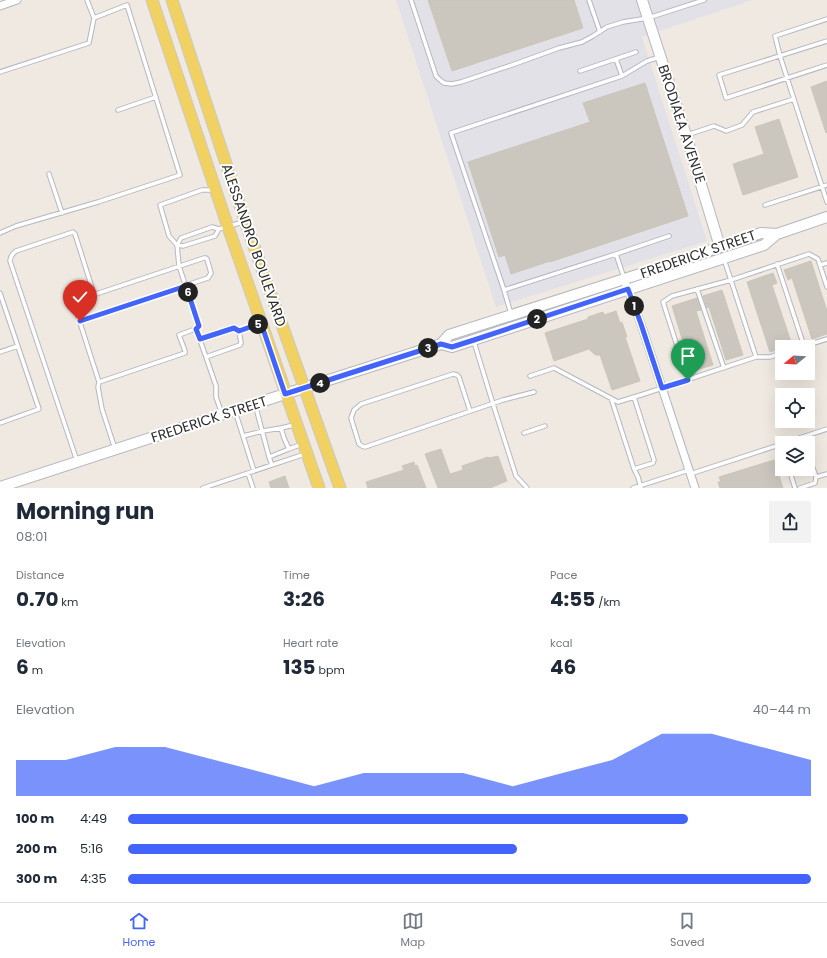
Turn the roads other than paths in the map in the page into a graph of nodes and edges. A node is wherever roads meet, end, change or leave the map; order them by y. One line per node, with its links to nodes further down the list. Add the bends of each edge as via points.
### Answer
1 (17, 0): 10 (street)
2 (87, 0): 11 (lane)
3 (152, 0): 32 (main road, ALESSANDRO BOULEVARD)
4 (172, 0): 37 (main road, ALESSANDRO BOULEVARD)
5 (411, 0): 14 (lane, via 436,76 444,83 452,84 582,42)
6 (589, 0): 14 (lane)
7 (642, 0): 12 (main road, BRODIAEA AVENUE)
8 (704, 0): 9 (lane)
9 (692, 2): 12 (lane)
10 (0, 6)
11 (94, 18): 22 (lane, via 89,43); 25 (lane, via 127,5)
12 (648, 18): 14 (lane, via 623,22); 18 (main road, BRODIAEA AVENUE)
13 (827, 19): 17 (lane, via 775,36)
14 (600, 32)
15 (827, 41): 17 (lane)
16 (636, 52): 19 (lane)
17 (780, 56): 24 (lane); 24 (lane, via 719,75 726,98)
18 (661, 57): 23 (lane, via 647,61); 28 (main road, BRODIAEA AVENUE)
19 (616, 58): 21 (lane); 23 (lane)
20 (827, 65): 24 (lane)
21 (580, 71)
22 (0, 72)
23 (622, 76): 56 (lane, via 451,133)
24 (787, 78): 26 (lane)
25 (156, 97): 27 (lane); 35 (lane, via 180,174)
26 (794, 99): 28 (lane, via 754,112 742,125 726,131 714,126); 31 (lane)
27 (118, 110)
28 (686, 135): 43 (main road, BRODIAEA AVENUE)
29 (49, 174): 35 (lane)
30 (827, 185): 31 (lane)
31 (822, 187): 33 (lane); 34 (lane)
32 (216, 190): 38 (main road, ALESSANDRO BOULEVARD); 42 (lane, via 202,190 160,205 169,236)
33 (827, 202)
34 (766, 205)
35 (62, 213): 39 (lane)
36 (827, 217): 40 (main road, FREDERICK STREET)
37 (245, 221): 38 (lane); 80 (main road, ALESSANDRO BOULEVARD)
38 (224, 228): 42 (lane, via 215,236 184,246); 42 (lane, via 212,227 181,238); 62 (main road, ALESSANDRO BOULEVARD)
39 (0, 233)
40 (777, 234): 43 (main road, FREDERICK STREET, via 761,233); 45 (main road, FREDERICK STREET, via 764,245)
41 (669, 236): 44 (lane)
42 (177, 245): 49 (lane)
43 (720, 248): 50 (main road, FREDERICK STREET)
44 (616, 254): 50 (lane); 56 (lane)
45 (724, 258): 51 (lane); 54 (main road, FREDERICK STREET)
46 (827, 263): 48 (lane)
47 (777, 264): 48 (lane, via 809,254 818,259); 51 (lane); 68 (lane)
48 (820, 265): 53 (lane)
49 (179, 266): 52 (lane); 52 (lane, via 207,259 211,273 208,278); 58 (lane)
50 (624, 279): 54 (street); 59 (main road, FREDERICK STREET)
51 (731, 280): 55 (lane); 75 (lane)
52 (186, 286): 61 (lane); 63 (lane, via 199,326)
53 (827, 286)
54 (628, 289): 67 (main road, FREDERICK STREET); 81 (street)
55 (697, 289): 76 (lane); 78 (lane, via 672,296 663,302)
56 (504, 290): 60 (lane)
57 (0, 293): 71 (lane)
58 (94, 294): 61 (lane, via 74,302); 105 (lane, via 73,232 16,251 10,258)
59 (544, 304): 60 (main road, FREDERICK STREET); 67 (main road, via 536,312 478,332)
60 (512, 315): 70 (main road, FREDERICK STREET, via 449,335)
61 (80, 321): 79 (lane)
62 (261, 323): 64 (lane); 83 (main road, ALESSANDRO BOULEVARD)
63 (196, 329): 65 (lane); 79 (lane, via 179,334 185,351 183,354)
64 (239, 331): 65 (lane, via 234,328); 74 (lane, via 240,345)
65 (200, 339): 74 (lane)
66 (827, 339): 69 (lane)
67 (474, 340): 70 (main road, FREDERICK STREET, via 452,347); 87 (lane)
68 (800, 340)
69 (815, 343)
70 (441, 344): 80 (main road, FREDERICK STREET)
71 (18, 346): 72 (lane); 91 (lane, via 39,409)
72 (0, 352)
73 (775, 355): 75 (lane)
74 (206, 356): 90 (lane)
75 (756, 357): 76 (lane)
76 (724, 368): 78 (lane)
77 (530, 376): 85 (lane, via 554,368)
78 (688, 380): 81 (lane)
79 (100, 382): 103 (lane, via 98,387 102,409)
80 (304, 388): 83 (main road, FREDERICK STREET); 120 (main road, ALESSANDRO BOULEVARD)
81 (662, 388): 84 (lane); 109 (street)
82 (534, 392): 87 (lane)
83 (285, 394): 86 (main road, FREDERICK STREET); 92 (main road, ALESSANDRO BOULEVARD)
84 (634, 397): 85 (lane, via 618,402); 107 (lane, via 654,460 653,463)
85 (611, 398): 107 (lane)
86 (255, 404): 88 (main road, FREDERICK STREET); 96 (lane)
87 (492, 404): 89 (lane); 121 (lane, via 516,476)
88 (235, 410): 90 (main road, FREDERICK STREET); 98 (lane)
89 (470, 411): 89 (lane, via 365,447 359,444 351,418 354,410 361,404 453,374 459,377)
90 (222, 415): 103 (main road, FREDERICK STREET)
91 (0, 423)
92 (296, 424): 94 (lane); 101 (main road, ALESSANDRO BOULEVARD)
93 (545, 426): 97 (lane)
94 (281, 428): 96 (lane); 102 (lane)
95 (827, 429): 99 (lane)
96 (263, 431): 98 (lane); 104 (lane)
97 (524, 433)
98 (243, 436): 108 (lane)
99 (807, 436)
100 (775, 447): 109 (lane)
101 (305, 448): 102 (lane); 106 (lane); 119 (main road, ALESSANDRO BOULEVARD)
102 (289, 449): 104 (lane)
103 (115, 450): 105 (main road, FREDERICK STREET)
104 (270, 457): 106 (lane)
105 (77, 462): 116 (main road, FREDERICK STREET)
106 (272, 465): 108 (lane)
107 (634, 469): 115 (lane)
108 (254, 471): 110 (lane)
109 (689, 472): 115 (lane); 123 (street)
110 (248, 473): 117 (lane); 118 (lane)
111 (815, 474): 114 (lane)
112 (827, 474): 114 (lane)
113 (791, 476): 124 (lane)
114 (816, 477): 125 (lane, via 815,483)
115 (641, 487): 122 (lane)
116 (0, 488)
117 (203, 488)
118 (253, 488)
119 (317, 488)
120 (340, 488)
121 (527, 488)
122 (633, 488)
123 (695, 488)
124 (795, 488)
125 (800, 488)

